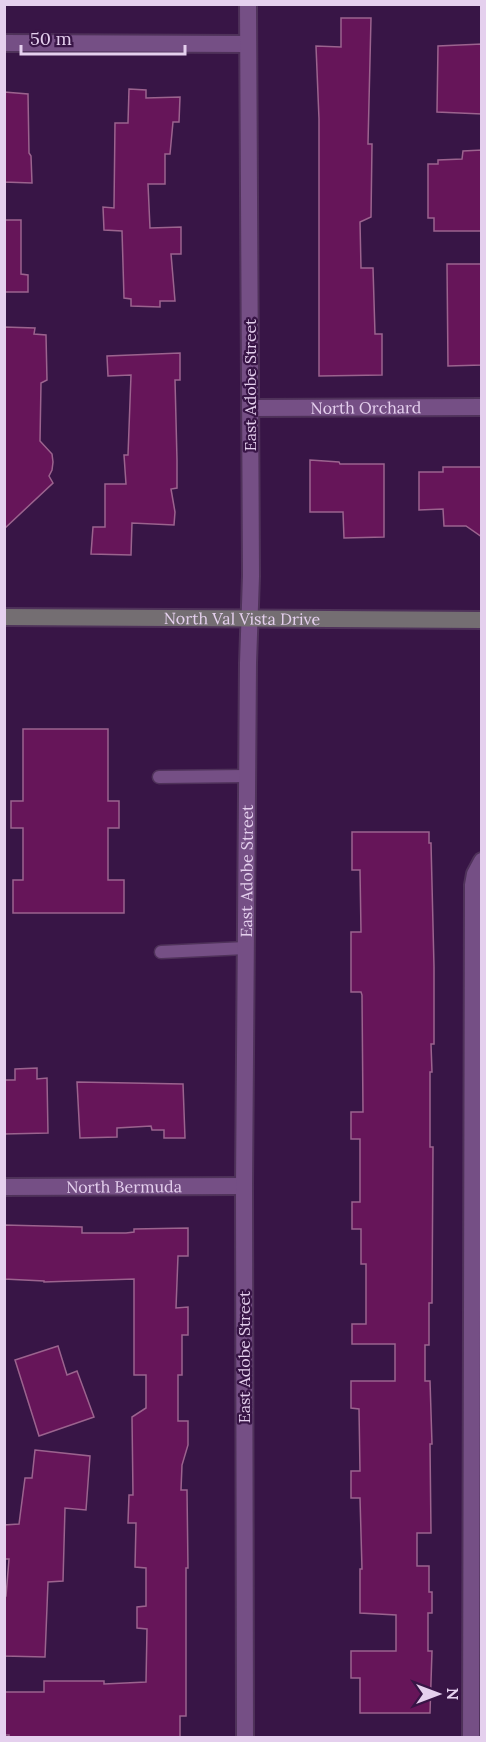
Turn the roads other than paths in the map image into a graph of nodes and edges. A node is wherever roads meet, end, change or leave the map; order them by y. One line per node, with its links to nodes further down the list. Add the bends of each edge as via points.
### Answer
1 (248, 4): 3 (street, East Adobe Street)
2 (4, 43): 3 (street)
3 (248, 44): 5 (street, East Adobe Street)
4 (482, 407): 5 (street, North Orchard)
5 (250, 408): 7 (street, East Adobe Street)
6 (4, 617): 7 (main road, North Val Vista Drive)
7 (249, 619): 8 (main road, North Val Vista Drive); 9 (street, East Adobe Street)
8 (482, 620)
9 (247, 776): 10 (lane); 12 (street, East Adobe Street)
10 (159, 777)
11 (482, 861): 17 (street, via 475,874 473,897)
12 (246, 948): 13 (lane); 14 (street, East Adobe Street)
13 (161, 952)
14 (244, 1186): 15 (street, North Bermuda); 16 (street, East Adobe Street)
15 (4, 1187)
16 (245, 1737)
17 (471, 1737)

